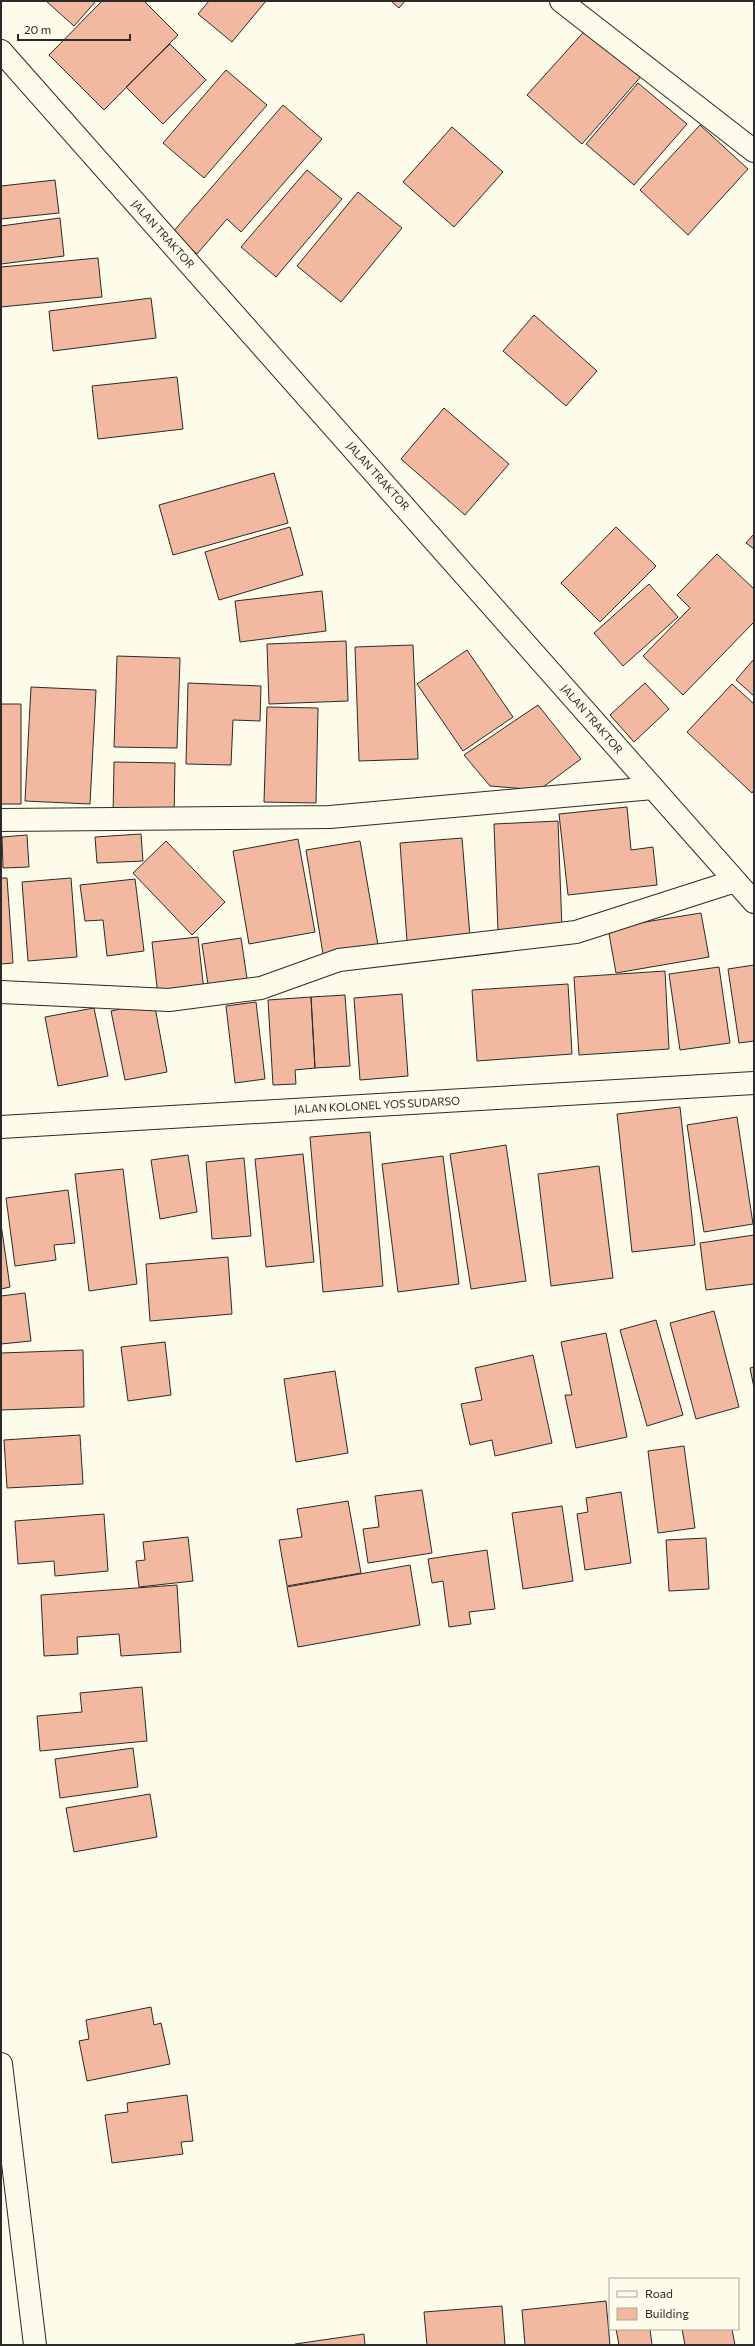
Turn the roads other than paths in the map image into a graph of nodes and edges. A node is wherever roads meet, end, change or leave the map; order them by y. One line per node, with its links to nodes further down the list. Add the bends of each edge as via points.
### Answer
1 (561, 1): 3 (street)
2 (2, 54): 4 (street, JALAN TRAKTOR)
3 (754, 151)
4 (653, 788): 5 (street, via 330,817); 6 (street, JALAN TRAKTOR)
5 (1, 820)
6 (735, 881): 7 (street, JALAN TRAKTOR); 8 (street, via 576,932 340,960 261,988 169,1000)
7 (754, 902)
8 (1, 992)
9 (754, 1083): 10 (street, JALAN KOLONEL YOS SUDARSO)
10 (1, 1127)
11 (1, 2064): 12 (street)
12 (34, 2345)

